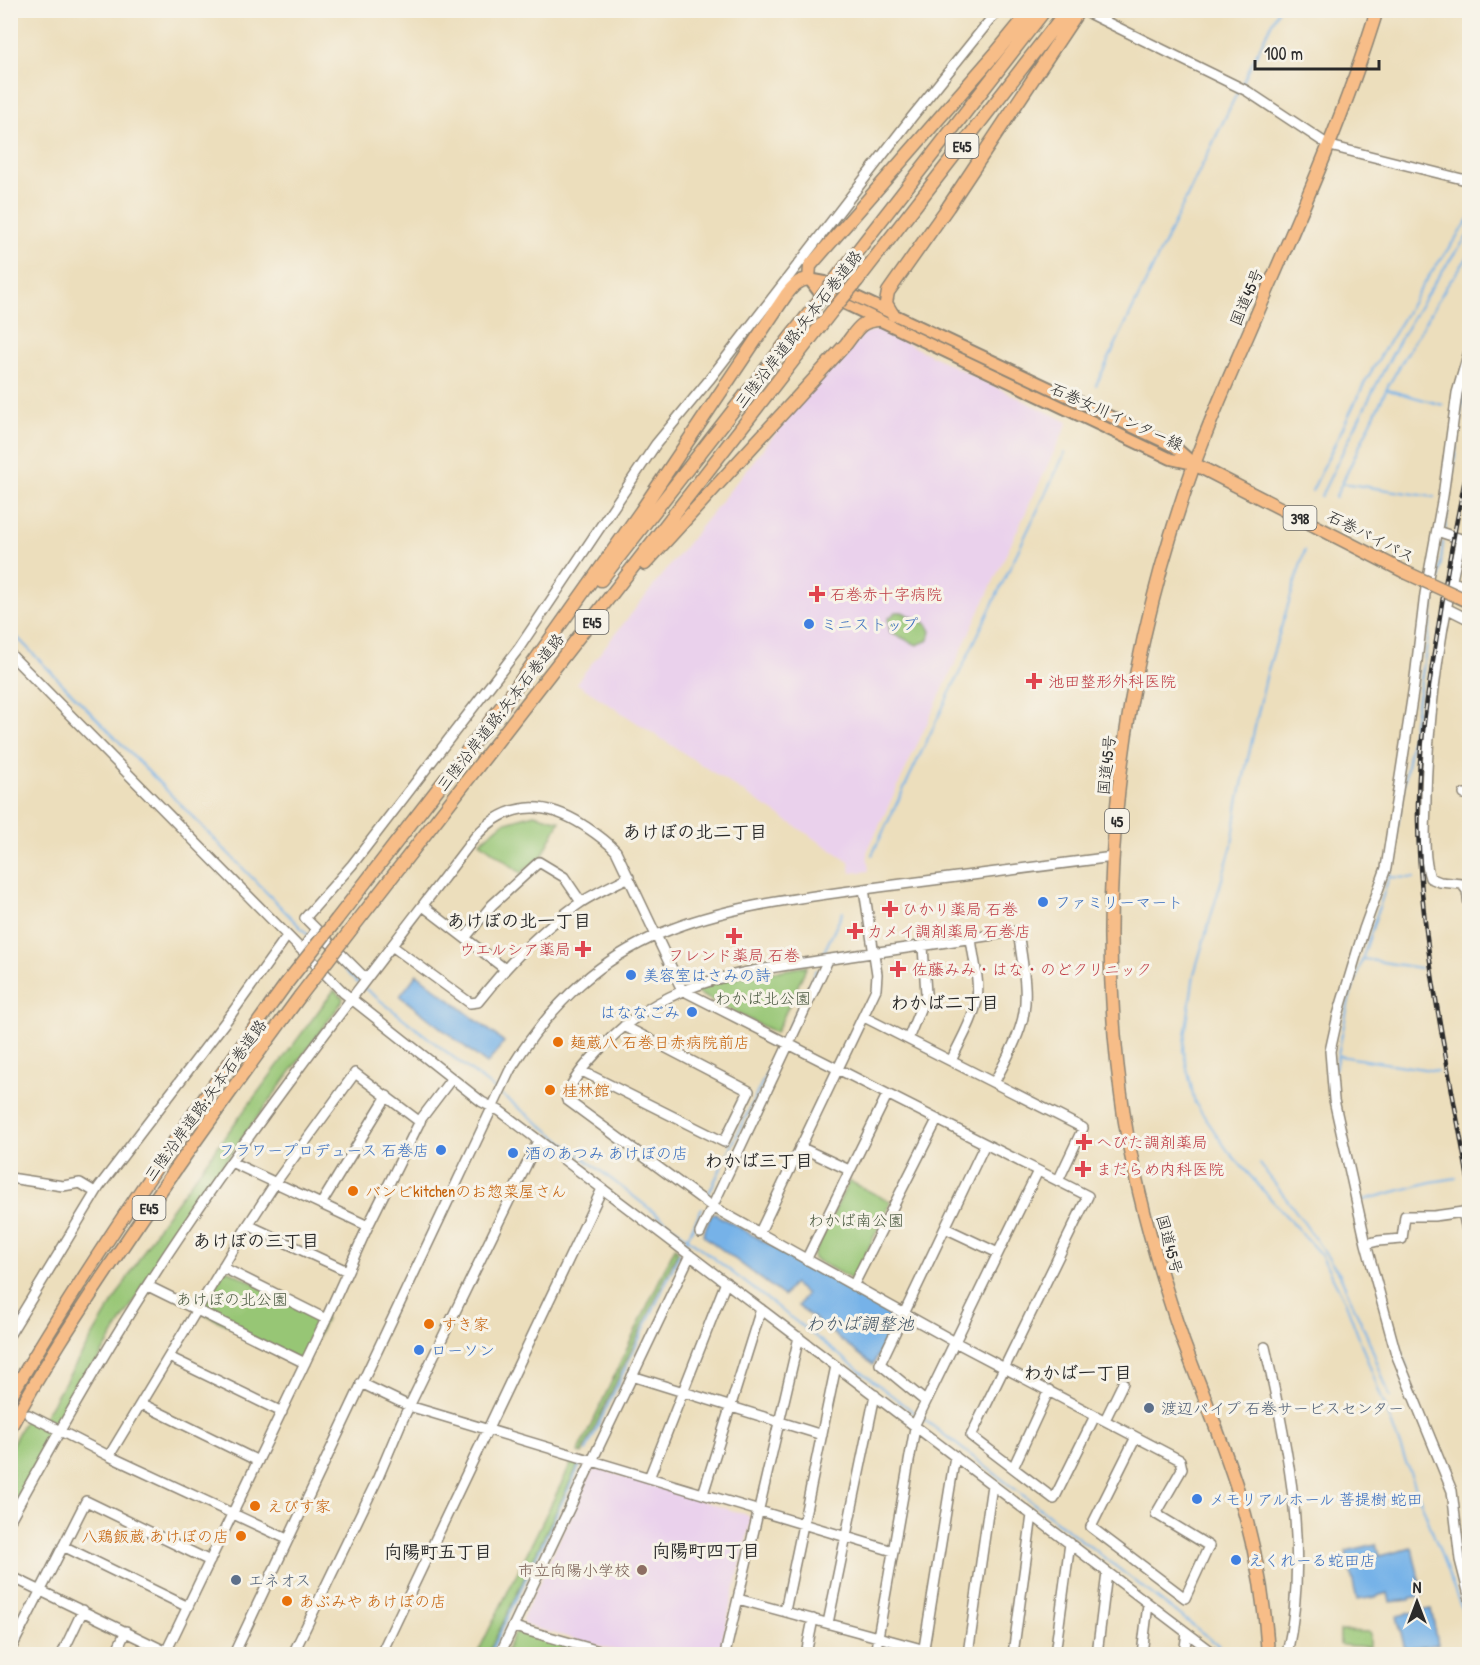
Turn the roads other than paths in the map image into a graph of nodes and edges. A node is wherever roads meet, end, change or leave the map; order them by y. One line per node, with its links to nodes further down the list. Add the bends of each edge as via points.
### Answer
1 (998, 10): 31 (street, via 656,444 519,648 352,865 305,918)
2 (1030, 10): 9 (highway, via 810,266)
3 (1045, 10): 23 (highway, 三陸沿岸道路;矢本石巻道路 / E45, bridge)
4 (1067, 10): 21 (highway, 三陸沿岸道路;矢本石巻道路 / E45, bridge)
5 (1377, 10): 7 (highway, 国道45号 / 45)
6 (1084, 12): 7 (street, via 1240,88); 10 (highway, via 888,292 886,303)
7 (1330, 146): 8 (street); 13 (highway, 国道45号 / 45)
8 (1470, 181)
9 (809, 279): 10 (main road, 石巻女川インター線, via 825,282); 11 (main road, 石巻女川インター線, via 818,291); 23 (highway, via 802,279 786,295)
10 (893, 315): 13 (main road, 石巻女川インター線, via 1175,447)
11 (878, 320): 13 (main road, 石巻女川インター線, via 1171,459); 21 (highway, via 860,326)
12 (1470, 348): 14 (street, via 1458,393)
13 (1194, 464): 18 (highway, 石巻バイパス / 398, bridge); 24 (highway, 国道45号 / 45, via 1142,642 1126,732)
14 (1437, 531): 15 (street); 76 (street, via 1386,868 1364,929 1330,1051 1334,1100)
15 (1466, 540): 16 (street)
16 (1451, 581): 17 (street); 19 (street)
17 (1470, 589)
18 (1470, 602)
19 (1446, 608): 20 (street); 26 (street, via 1427,740 1427,858 1430,878)
20 (1470, 620)
21 (589, 625): 115 (highway, 三陸沿岸道路;矢本石巻道路 / E45, bridge, via 232,1089 126,1241)
22 (10, 654): 33 (street)
23 (502, 707): 104 (highway, 三陸沿岸道路;矢本石巻道路 / E45, bridge, via 286,984 187,1122)
24 (1113, 857): 27 (street); 175 (highway, 国道45号 / 45, via 1111,987 1124,1117 1162,1276 1239,1494 1261,1585)
25 (629, 877): 28 (street); 29 (street, via 605,839 561,812 543,807 524,808 502,814 483,828); 32 (street)
26 (1467, 887): 30 (street)
27 (864, 889): 32 (street, via 732,910); 39 (street)
28 (581, 902): 34 (street, via 564,877 539,862 492,905); 41 (street, via 540,934)
29 (423, 906): 34 (street); 36 (street)
30 (1470, 911)
31 (316, 930): 38 (street); 42 (street)
32 (655, 934): 43 (street); 55 (street, via 618,955 569,992 529,1038)
33 (287, 936): 38 (street); 68 (street)
34 (465, 938): 41 (street)
35 (970, 938): 37 (street); 48 (street, via 977,998); 52 (street, via 1018,931 1024,1012)
36 (392, 946): 41 (street, via 470,1004 478,1002); 42 (street)
37 (923, 946): 39 (street); 46 (street, via 926,994)
38 (302, 950): 42 (street)
39 (874, 953): 40 (street); 44 (street, via 876,989)
40 (828, 960): 43 (street, via 722,976); 47 (street)
41 (505, 969)
42 (359, 988): 51 (street); 61 (street)
43 (682, 990): 45 (street); 47 (street)
44 (864, 1017): 46 (street); 49 (street)
45 (624, 1026): 50 (street); 50 (street, via 749,1091 724,1142)
46 (908, 1039): 48 (street)
47 (789, 1045): 49 (street); 70 (street)
48 (951, 1061): 52 (street)
49 (838, 1069): 53 (street); 60 (street)
50 (582, 1071): 70 (street, via 567,1093 567,1100)
51 (452, 1078): 55 (street); 57 (street)
52 (994, 1083): 65 (street, via 1083,1128)
53 (887, 1095): 56 (street); 62 (street)
54 (387, 1096): 57 (street); 66 (street, via 356,1073); 69 (street)
55 (492, 1107): 58 (street); 99 (street)
56 (937, 1119): 59 (street); 85 (street)
57 (420, 1122): 72 (street)
58 (538, 1141): 67 (street); 107 (street)
59 (985, 1144): 63 (street); 73 (street)
60 (800, 1147): 62 (street); 75 (street)
61 (231, 1162): 66 (street); 84 (street)
62 (849, 1170): 80 (street)
63 (1038, 1171): 65 (street); 78 (street)
64 (10, 1178): 68 (street, via 63,1186 80,1183)
65 (1058, 1181): 97 (street, via 1088,1196)
66 (276, 1182): 69 (street); 71 (street)
67 (602, 1189): 79 (street); 117 (street)
68 (95, 1192): 90 (street)
69 (321, 1204): 72 (street)
70 (711, 1206): 74 (street); 75 (street)
71 (248, 1225): 81 (street); 82 (street)
72 (368, 1226): 82 (street)
73 (945, 1228): 78 (street); 88 (street)
74 (700, 1233)
75 (759, 1233): 80 (street)
76 (1369, 1244): 77 (street, via 1402,1239 1405,1216 1463,1212); 143 (street, via 1396,1354 1452,1491 1460,1560)
77 (1470, 1244)
78 (998, 1253): 92 (street)
79 (690, 1255): 83 (street); 98 (street)
80 (806, 1260): 85 (street)
81 (222, 1267): 87 (street); 89 (street)
82 (346, 1271): 89 (street)
83 (726, 1282): 86 (street); 102 (street)
84 (148, 1286): 87 (street); 116 (street)
85 (853, 1286): 88 (street)
86 (761, 1309): 91 (street); 108 (street)
87 (196, 1310): 94 (street); 95 (street)
88 (903, 1314): 92 (street); 106 (street, via 879,1364)
89 (326, 1319): 95 (street)
90 (10, 1334)
91 (799, 1337): 96 (street); 113 (street)
92 (954, 1342): 97 (street); 106 (street)
93 (1265, 1347): 176 (street, via 1290,1463 1296,1522 1296,1608)
94 (169, 1356): 105 (street); 109 (street)
95 (305, 1363): 109 (street)
96 (836, 1366): 103 (street); 118 (street)
97 (1005, 1368): 101 (street); 124 (street, via 971,1436)
98 (632, 1376): 102 (street); 123 (street)
99 (361, 1383): 107 (street); 134 (street)
100 (1123, 1383): 112 (street)
101 (1049, 1390): 111 (street); 124 (street)
102 (682, 1392): 108 (street); 125 (street)
103 (875, 1395): 114 (street); 133 (street)
104 (10, 1397)
105 (142, 1404): 120 (street); 122 (street)
106 (924, 1405): 114 (street)
107 (409, 1406): 117 (street); 160 (street)
108 (731, 1407): 113 (street); 127 (street)
109 (282, 1412): 122 (street)
110 (29, 1415): 116 (street)
111 (1095, 1416): 112 (street); 124 (street, via 1054,1499)
112 (1105, 1420): 119 (street)
113 (780, 1422): 118 (street); 128 (street)
114 (916, 1424): 121 (street); 137 (street)
115 (10, 1428)
116 (60, 1430): 120 (street); 131 (street)
117 (488, 1431): 123 (street); 161 (street)
118 (822, 1435): 132 (street)
119 (1136, 1437): 119 (street, via 1091,1527 1185,1598 1209,1546 1156,1514 1182,1469 1180,1460)
120 (109, 1456): 129 (street)
121 (956, 1456): 126 (street); 155 (street)
122 (258, 1461): 129 (street)
123 (593, 1461): 125 (street); 150 (street)
124 (1013, 1468)
125 (649, 1478): 127 (street)
126 (992, 1485): 130 (street); 168 (street)
127 (703, 1494): 128 (street)
128 (757, 1511): 132 (street); 142 (street)
129 (232, 1513): 134 (street); 138 (street)
130 (1032, 1515): 135 (street); 169 (street)
131 (10, 1520)
132 (803, 1524): 133 (street); 147 (street)
133 (845, 1537): 137 (street); 149 (street)
134 (287, 1539): 159 (street)
135 (1070, 1543): 139 (street); 170 (street)
136 (63, 1546): 138 (street, via 86,1501); 141 (street); 145 (street)
137 (893, 1551): 153 (street)
138 (210, 1561): 145 (street)
139 (1107, 1573): 144 (street); 171 (street)
140 (10, 1576): 141 (street)
141 (40, 1590): 146 (street); 154 (street)
142 (738, 1599): 147 (street); 164 (street)
143 (1470, 1599)
144 (1148, 1604): 152 (street); 172 (street)
145 (188, 1607): 156 (street)
146 (83, 1610): 151 (street); 157 (street)
147 (784, 1611): 148 (street)
148 (813, 1619): 149 (street); 165 (street)
149 (828, 1623): 153 (street)
150 (514, 1627): 162 (street); 163 (street)
151 (126, 1631): 156 (street); 158 (street)
152 (1187, 1633): 173 (street); 174 (street)
153 (878, 1638): 155 (street); 166 (street)
154 (10, 1651)
155 (923, 1652): 167 (street)
156 (166, 1653)
157 (62, 1654)
158 (115, 1654)
159 (234, 1654)
160 (293, 1654)
161 (381, 1654)
162 (500, 1654)
163 (610, 1654)
164 (725, 1654)
165 (806, 1654)
166 (875, 1654)
167 (940, 1654)
168 (968, 1654)
169 (1013, 1654)
170 (1055, 1654)
171 (1097, 1654)
172 (1142, 1654)
173 (1184, 1654)
174 (1215, 1654)
175 (1268, 1654)
176 (1287, 1654)

